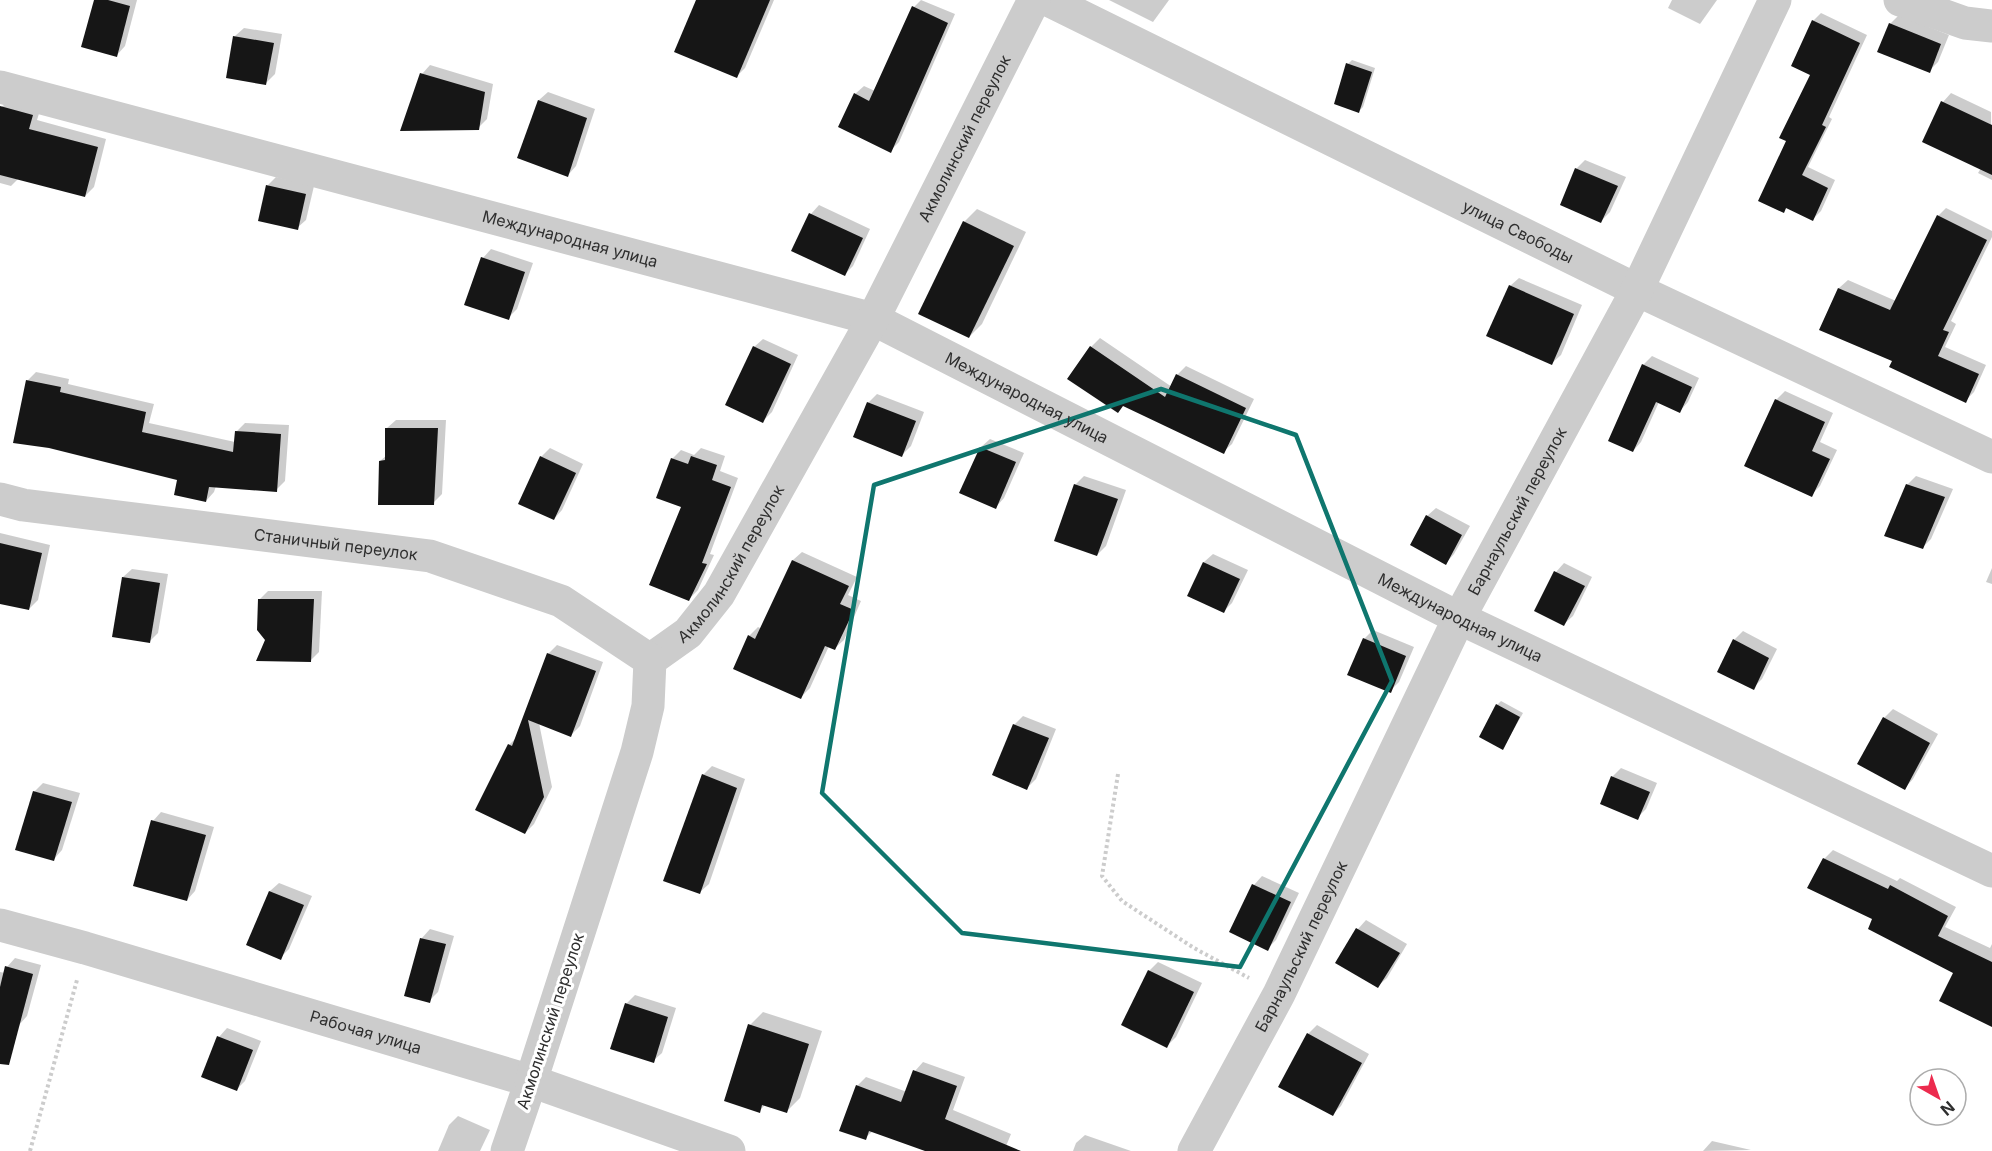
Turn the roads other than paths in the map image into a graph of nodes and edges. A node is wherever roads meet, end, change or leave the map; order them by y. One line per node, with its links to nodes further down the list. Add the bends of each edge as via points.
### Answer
1 (1034, 0): 8 (street, Акмолинский переулок)
2 (1048, 0): 7 (street, улица Свободы)
3 (1775, 0): 7 (street, Барнаульский переулок)
4 (1900, 0): 5 (street, via 1965,23)
5 (1992, 26)
6 (0, 87): 8 (street, Международная улица)
7 (1637, 290): 9 (street, улица Свободы); 11 (street, Барнаульский переулок)
8 (873, 319): 11 (street, Международная улица); 12 (street, Акмолинский переулок, via 719,594 688,633)
9 (1992, 457)
10 (0, 499): 12 (street, Станичный переулок, via 430,556 561,601)
11 (1459, 618): 13 (street, Международная улица); 18 (street, Барнаульский переулок, via 1279,994)
12 (651, 660): 15 (street, Акмолинский переулок, via 648,706 637,752)
13 (1992, 871)
14 (0, 925): 15 (street, Рабочая улица)
15 (531, 1081): 16 (street, Акмолинский переулок); 17 (street, Рабочая улица)
16 (507, 1151)
17 (729, 1151)
18 (1194, 1151)

